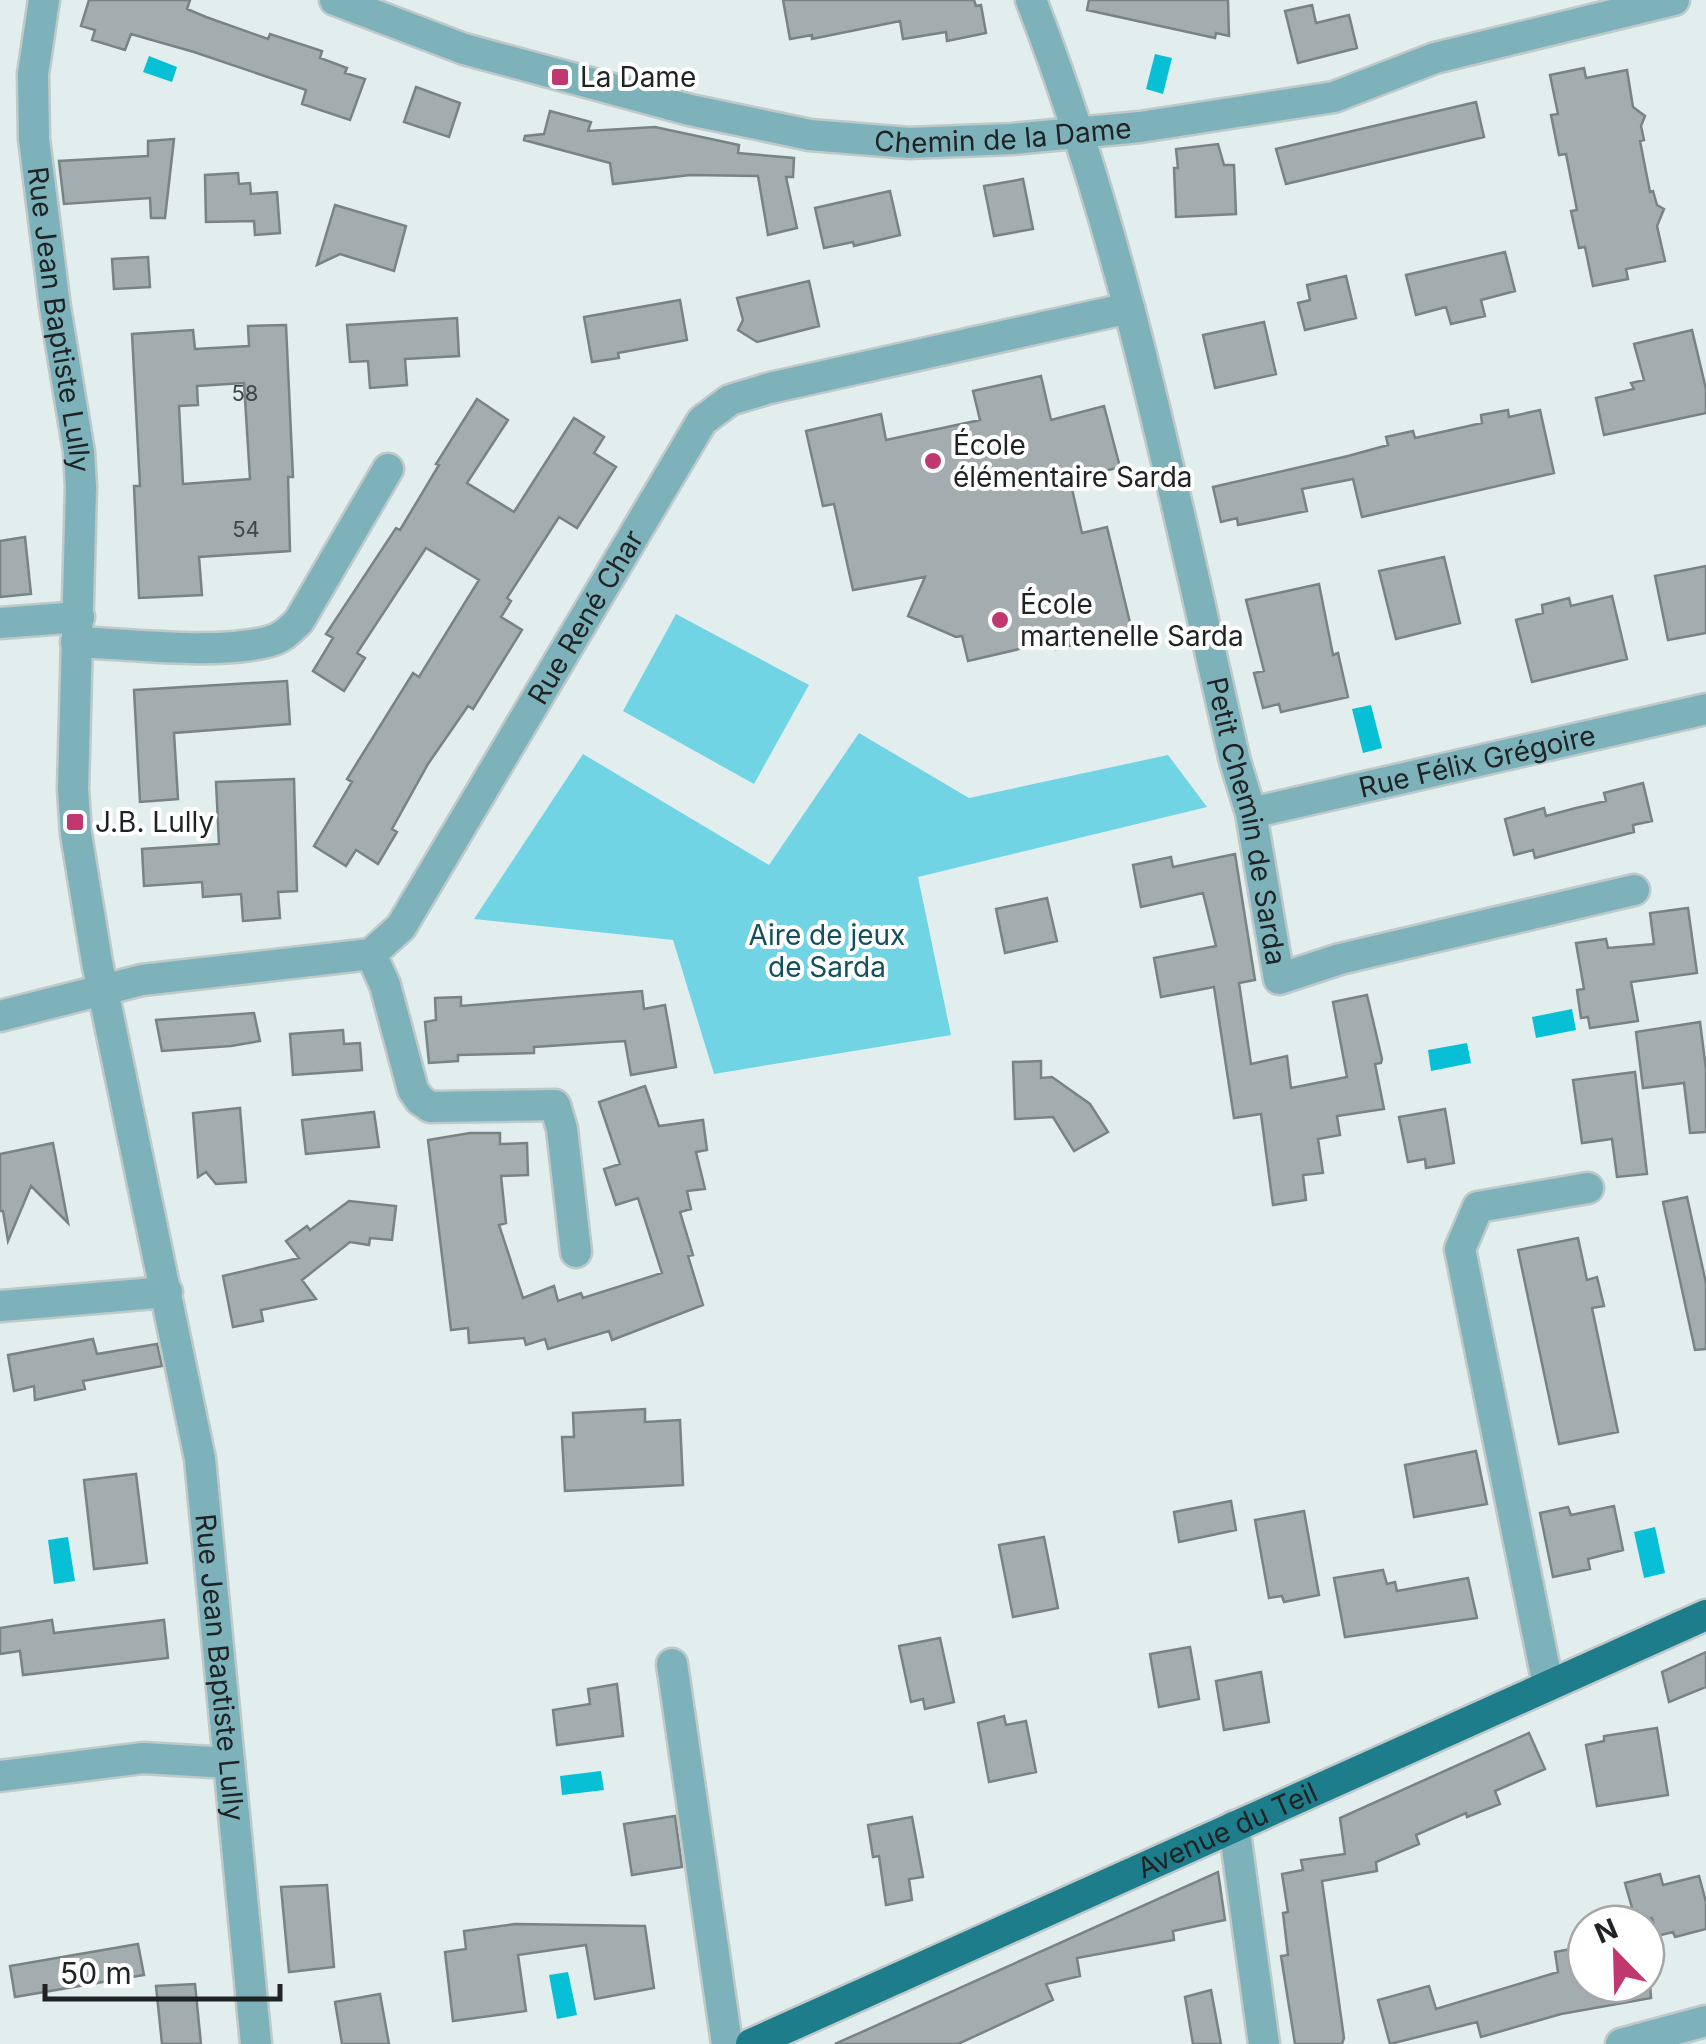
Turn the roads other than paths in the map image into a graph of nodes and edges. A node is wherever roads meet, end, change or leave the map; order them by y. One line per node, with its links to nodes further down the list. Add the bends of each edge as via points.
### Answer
1 (44, 0): 9 (street, Rue Jean Baptiste Lully, via 33,74 34,139 79,452)
2 (335, 0): 5 (street, Chemin de la Dame, via 560,77 810,135 909,143)
3 (1674, 0): 5 (street, Chemin de la Dame, via 1454,53 1334,97)
4 (1039, 2): 5 (street, Petit Chemin de Sarda)
5 (1080, 133): 6 (street, Petit Chemin de Sarda)
6 (1128, 308): 11 (street, Petit Chemin de Sarda); 13 (street, Rue René Char, via 770,388 730,400 702,421 401,927)
7 (388, 469): 9 (street, via 300,622 285,635 215,647)
8 (0, 624): 9 (street)
9 (77, 630): 14 (street, Rue Jean Baptiste Lully, via 76,834)
10 (1706, 709): 11 (street, Rue Félix Grégoire)
11 (1251, 812): 12 (street, Petit Chemin de Sarda, via 1279,978)
12 (1634, 890)
13 (371, 954): 14 (street, via 142,980); 17 (street, via 420,1100 430,1107 555,1105)
14 (104, 991): 15 (street); 18 (street, Rue Jean Baptiste Lully)
15 (0, 1016)
16 (1588, 1188): 22 (street, via 1478,1206 1460,1249)
17 (576, 1252)
18 (167, 1292): 19 (street); 23 (street, Rue Jean Baptiste Lully, via 200,1459)
19 (1, 1306)
20 (1706, 1615): 22 (main road, Avenue du Teil)
21 (672, 1664): 28 (street)
22 (1548, 1685): 25 (main road, Avenue du Teil)
23 (229, 1763): 24 (street, via 143,1758); 27 (street, Rue Jean Baptiste Lully)
24 (0, 1776)
25 (1234, 1826): 29 (main road, Avenue du Teil); 30 (street)
26 (1706, 2021): 31 (street)
27 (256, 2044)
28 (727, 2044)
29 (752, 2044)
30 (1264, 2044)
31 (1621, 2044)

